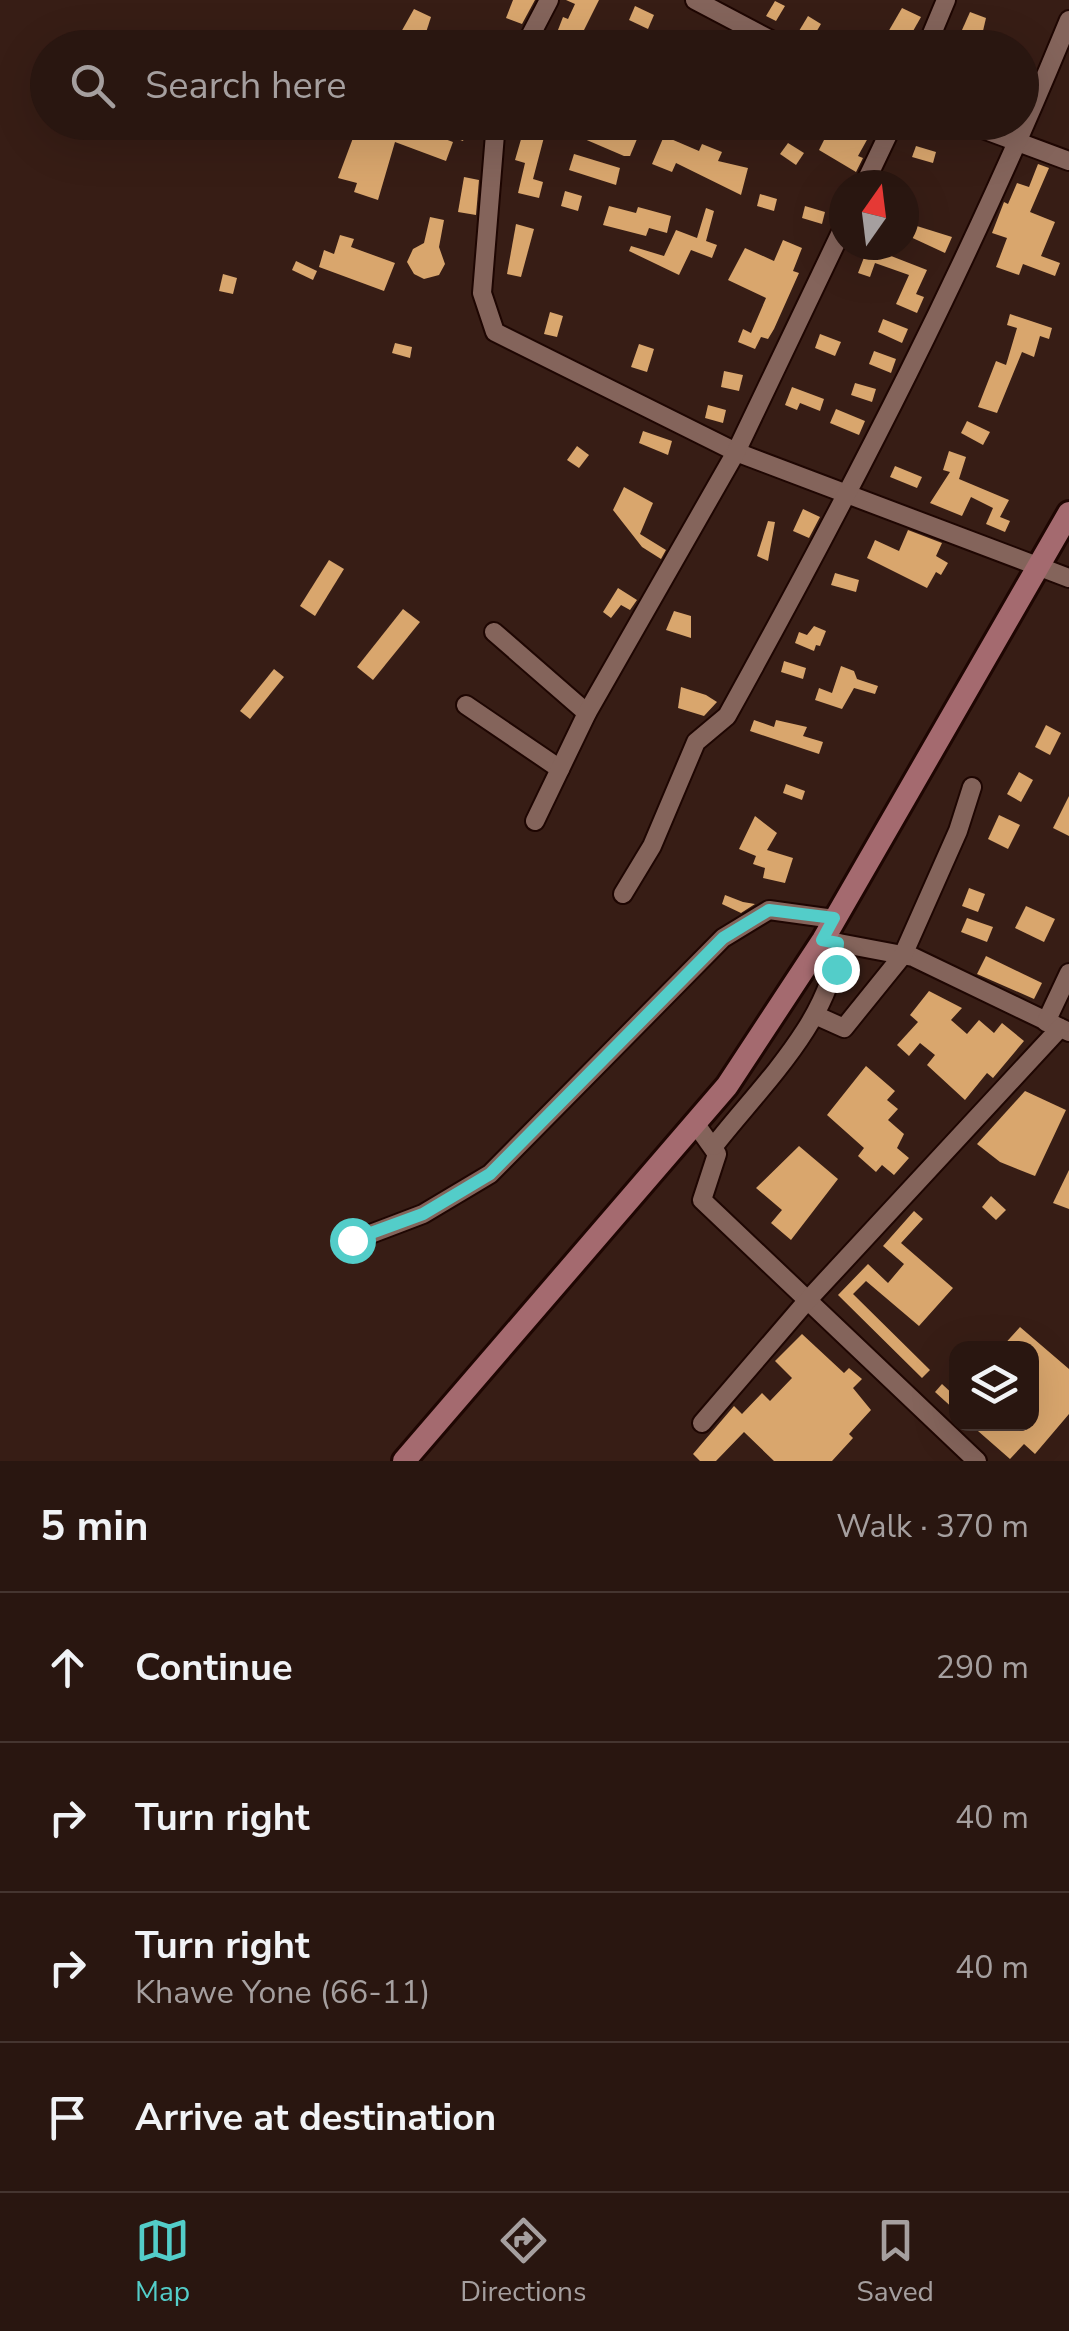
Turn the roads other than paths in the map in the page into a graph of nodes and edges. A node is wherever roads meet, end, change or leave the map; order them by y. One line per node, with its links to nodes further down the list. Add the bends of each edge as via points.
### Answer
1 (549, 0): 5 (street)
2 (695, 0): 6 (street)
3 (946, 0): 7 (street)
4 (1069, 20): 8 (street)
5 (533, 30)
6 (752, 30)
7 (934, 30)
8 (1039, 94)
9 (495, 140): 16 (street, via 482,292 495,332)
10 (885, 140): 14 (street)
11 (1017, 140): 12 (street)
12 (1020, 141): 13 (street); 17 (street)
13 (1069, 161)
14 (871, 170)
15 (829, 257): 16 (street)
16 (736, 452): 17 (street); 23 (street)
17 (850, 494): 19 (street); 27 (street, via 727,716 696,742 652,846)
18 (1069, 513): 19 (main road)
19 (1038, 567): 20 (street); 28 (main road)
20 (1069, 578)
21 (494, 632): 23 (street)
22 (466, 705): 24 (street)
23 (586, 713): 24 (street)
24 (560, 769): 26 (street)
25 (972, 788): 30 (street)
26 (534, 822)
27 (623, 894)
28 (834, 918): 29 (main road); 36 (street, via 769,910 723,938 490,1174 423,1214)
29 (830, 941): 30 (street); 32 (street, via 836,969); 34 (main road)
30 (903, 955): 32 (street, via 844,1028); 33 (street)
31 (1069, 973): 33 (street)
32 (816, 1015): 35 (street)
33 (1058, 1028): 37 (street)
34 (695, 1122): 35 (street); 39 (main road)
35 (714, 1146): 37 (street, via 702,1200)
36 (352, 1240)
37 (806, 1302): 38 (street); 40 (street)
38 (702, 1423)
39 (404, 1461)
40 (978, 1461)

